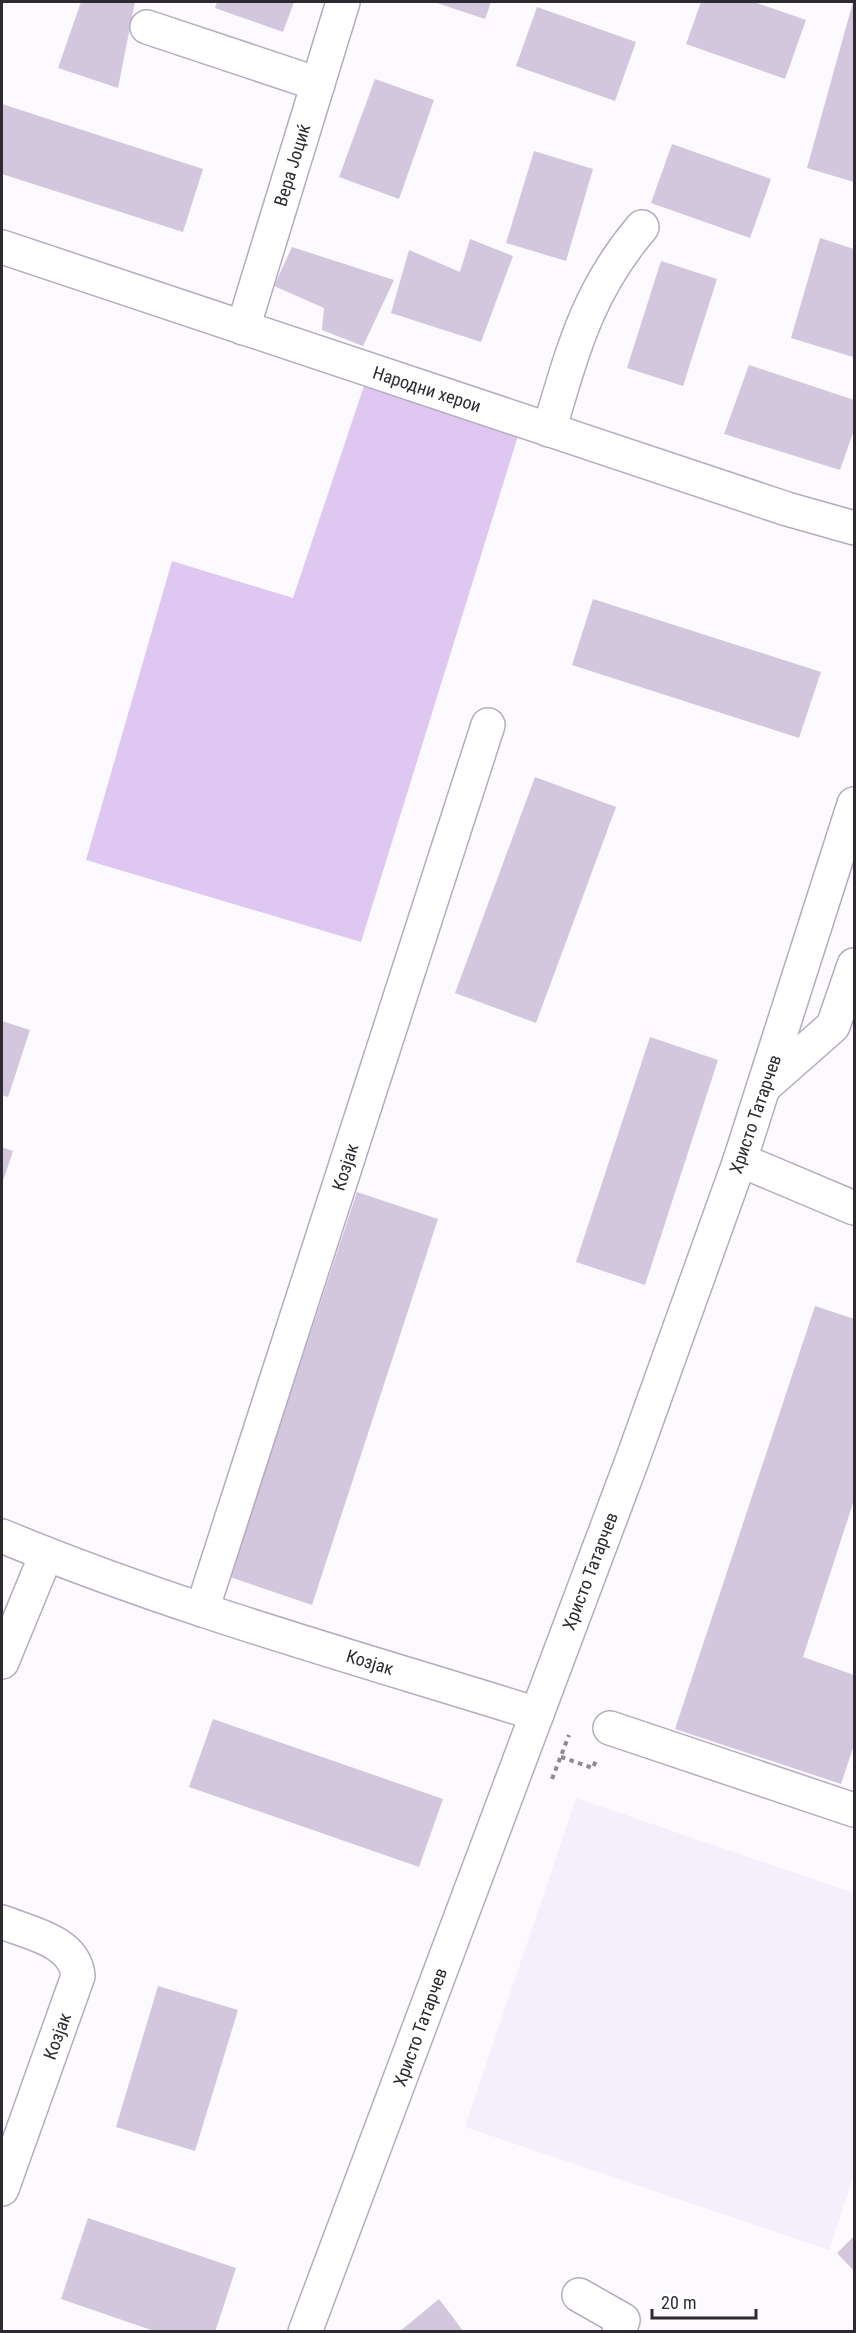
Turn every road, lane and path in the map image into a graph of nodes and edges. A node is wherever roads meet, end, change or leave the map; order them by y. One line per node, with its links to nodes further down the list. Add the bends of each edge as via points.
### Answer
1 (343, 2): 3 (street, Вера Јоциќ)
2 (147, 27): 3 (street)
3 (318, 84): 6 (street, Вера Јоциќ)
4 (642, 227): 7 (street, via 593,298)
5 (2, 247): 6 (street, Народни херои)
6 (243, 328): 7 (street, Народни херои)
7 (549, 430): 8 (street, Народни херои)
8 (855, 528)
9 (488, 725): 17 (street, Козјак)
10 (854, 813): 12 (street, Христо Татарчев)
11 (855, 965): 12 (street, via 833,1026)
12 (765, 1086): 13 (street, Христо Татарчев)
13 (740, 1160): 14 (street); 19 (street, Христо Татарчев)
14 (855, 1208)
15 (2, 1536): 16 (street, Козјак)
16 (46, 1555): 17 (street, Козјак); 18 (street)
17 (202, 1610): 19 (street, Козјак)
18 (2, 1662)
19 (537, 1714): 25 (street, Христо Татарчев)
20 (610, 1728): 21 (street)
21 (855, 1810)
22 (2, 1922): 23 (street, Козјак, via 58,1944 72,1956 78,1976)
23 (2, 2189)
24 (579, 2295): 26 (street, via 623,2320)
25 (305, 2331)
26 (620, 2331)

